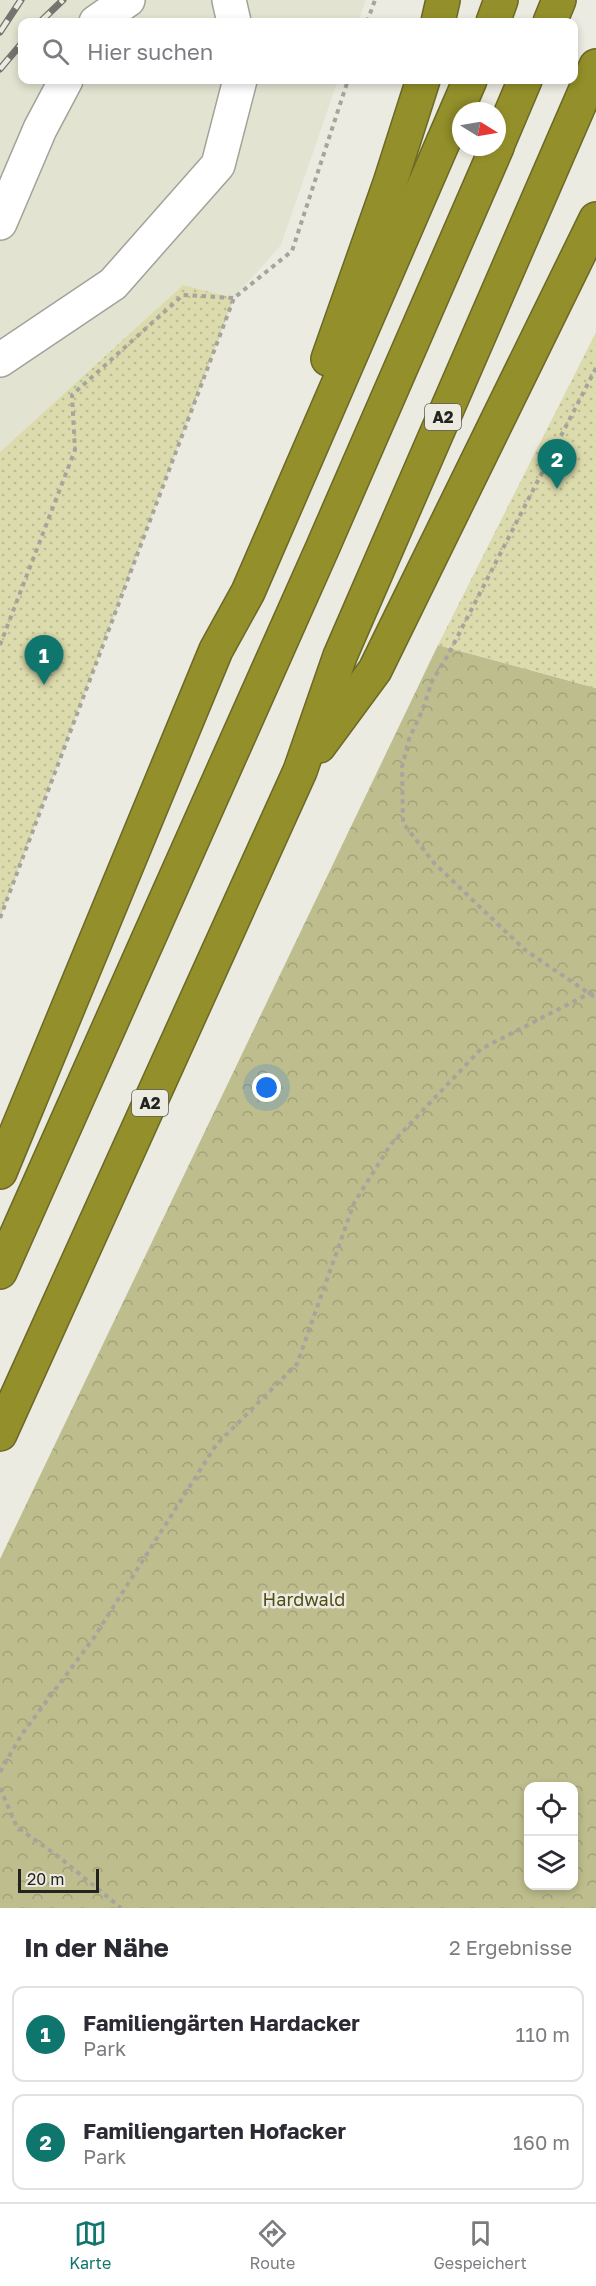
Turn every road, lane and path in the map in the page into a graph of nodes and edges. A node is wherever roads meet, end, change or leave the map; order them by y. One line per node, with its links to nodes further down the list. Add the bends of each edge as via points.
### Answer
1 (128, 0): 7 (lane)
2 (229, 0): 8 (lane)
3 (375, 0): 9 (path)
4 (443, 0): 10 (highway)
5 (501, 0): 11 (highway)
6 (560, 0): 12 (highway)
7 (102, 18)
8 (233, 18)
9 (368, 18)
10 (439, 18)
11 (494, 18)
12 (552, 18)
13 (596, 66): 29 (highway, A2, via 340,656)
14 (64, 84): 23 (lane)
15 (239, 84): 25 (lane, via 218,165 112,284)
16 (347, 84): 24 (path, via 292,251)
17 (422, 84): 28 (highway, via 322,375 232,589)
18 (468, 84): 28 (highway, via 248,592)
19 (523, 84): 20 (highway)
20 (506, 125)
21 (493, 156): 35 (highway)
22 (596, 219): 29 (highway, via 375,669)
23 (0, 223)
24 (234, 298): 27 (path, via 183,295 72,395 75,450); 30 (path)
25 (0, 360)
26 (596, 368): 32 (path, via 432,681 402,767 403,823 434,863 525,950)
27 (0, 645)
28 (216, 650): 34 (highway)
29 (300, 771): 36 (highway, A2)
30 (0, 918)
31 (596, 990): 32 (path)
32 (590, 993): 33 (path); 37 (path, via 481,1049 391,1144 354,1203 297,1364 216,1445 93,1639 22,1734)
33 (596, 998)
34 (0, 1172)
35 (0, 1272)
36 (0, 1434)
37 (0, 1772)
38 (0, 1788): 39 (path, via 17,1827)
39 (121, 1908)

